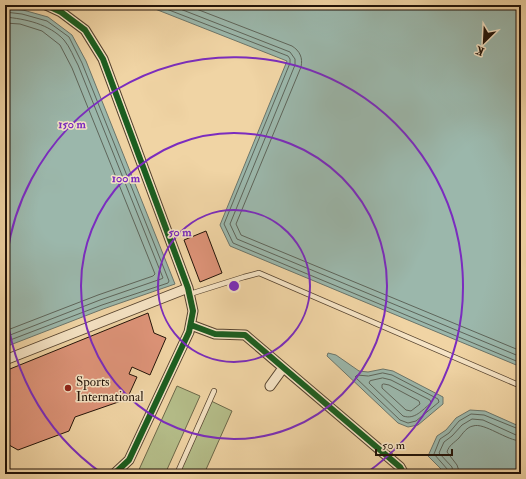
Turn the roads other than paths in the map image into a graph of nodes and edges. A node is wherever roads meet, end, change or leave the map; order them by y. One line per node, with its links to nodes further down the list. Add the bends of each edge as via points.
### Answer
1 (46, 5): 2 (street, via 61,12 85,30 103,59)
2 (189, 291): 3 (street, via 193,311); 4 (street); 7 (lane, via 259,274)
3 (191, 325): 5 (street, via 215,334 245,335); 9 (street, via 128,460)
4 (5, 360)
5 (283, 368): 6 (street); 11 (street, via 400,467)
6 (270, 386)
7 (521, 386)
8 (214, 391): 10 (lane)
9 (114, 474)
10 (177, 474)
11 (404, 474)

